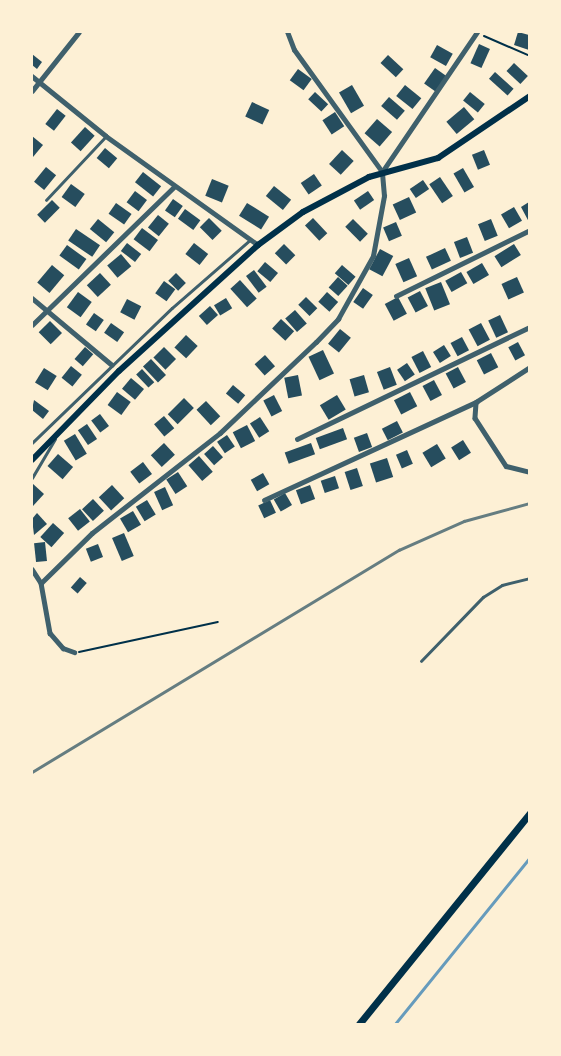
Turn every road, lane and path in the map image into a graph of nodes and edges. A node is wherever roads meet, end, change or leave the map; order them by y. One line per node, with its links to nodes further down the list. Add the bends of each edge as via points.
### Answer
1 (79, 32): 6 (street)
2 (476, 32): 4 (path); 10 (street)
3 (287, 34): 10 (street)
4 (530, 56)
5 (32, 76): 6 (street)
6 (40, 81): 7 (street); 9 (street)
7 (32, 91)
8 (530, 96): 10 (main road, via 438,158)
9 (106, 136): 11 (street); 12 (lane)
10 (382, 173): 15 (main road, via 327,196); 33 (street, via 377,243 358,288 338,319 220,433 92,533)
11 (174, 187): 14 (street); 18 (street)
12 (46, 200)
13 (530, 230): 16 (street)
14 (251, 239): 15 (street); 21 (lane)
15 (258, 245): 24 (main road)
16 (396, 296)
17 (32, 298): 18 (street)
18 (47, 310): 19 (street); 21 (street)
19 (32, 326)
20 (530, 327): 25 (street)
21 (112, 365): 26 (lane)
22 (530, 367): 23 (street)
23 (476, 402): 28 (street, via 475,418 506,466); 30 (street)
24 (61, 431): 27 (main road); 29 (lane)
25 (297, 439)
26 (32, 443)
27 (32, 460)
28 (530, 472)
29 (32, 478)
30 (264, 500)
31 (32, 569): 33 (street)
32 (530, 578): 36 (lane, via 510,582 483,597)
33 (41, 583): 35 (street, via 50,633 63,648)
34 (218, 622): 35 (path)
35 (74, 652)
36 (421, 661)
37 (530, 813): 38 (main road)
38 (359, 1024)

